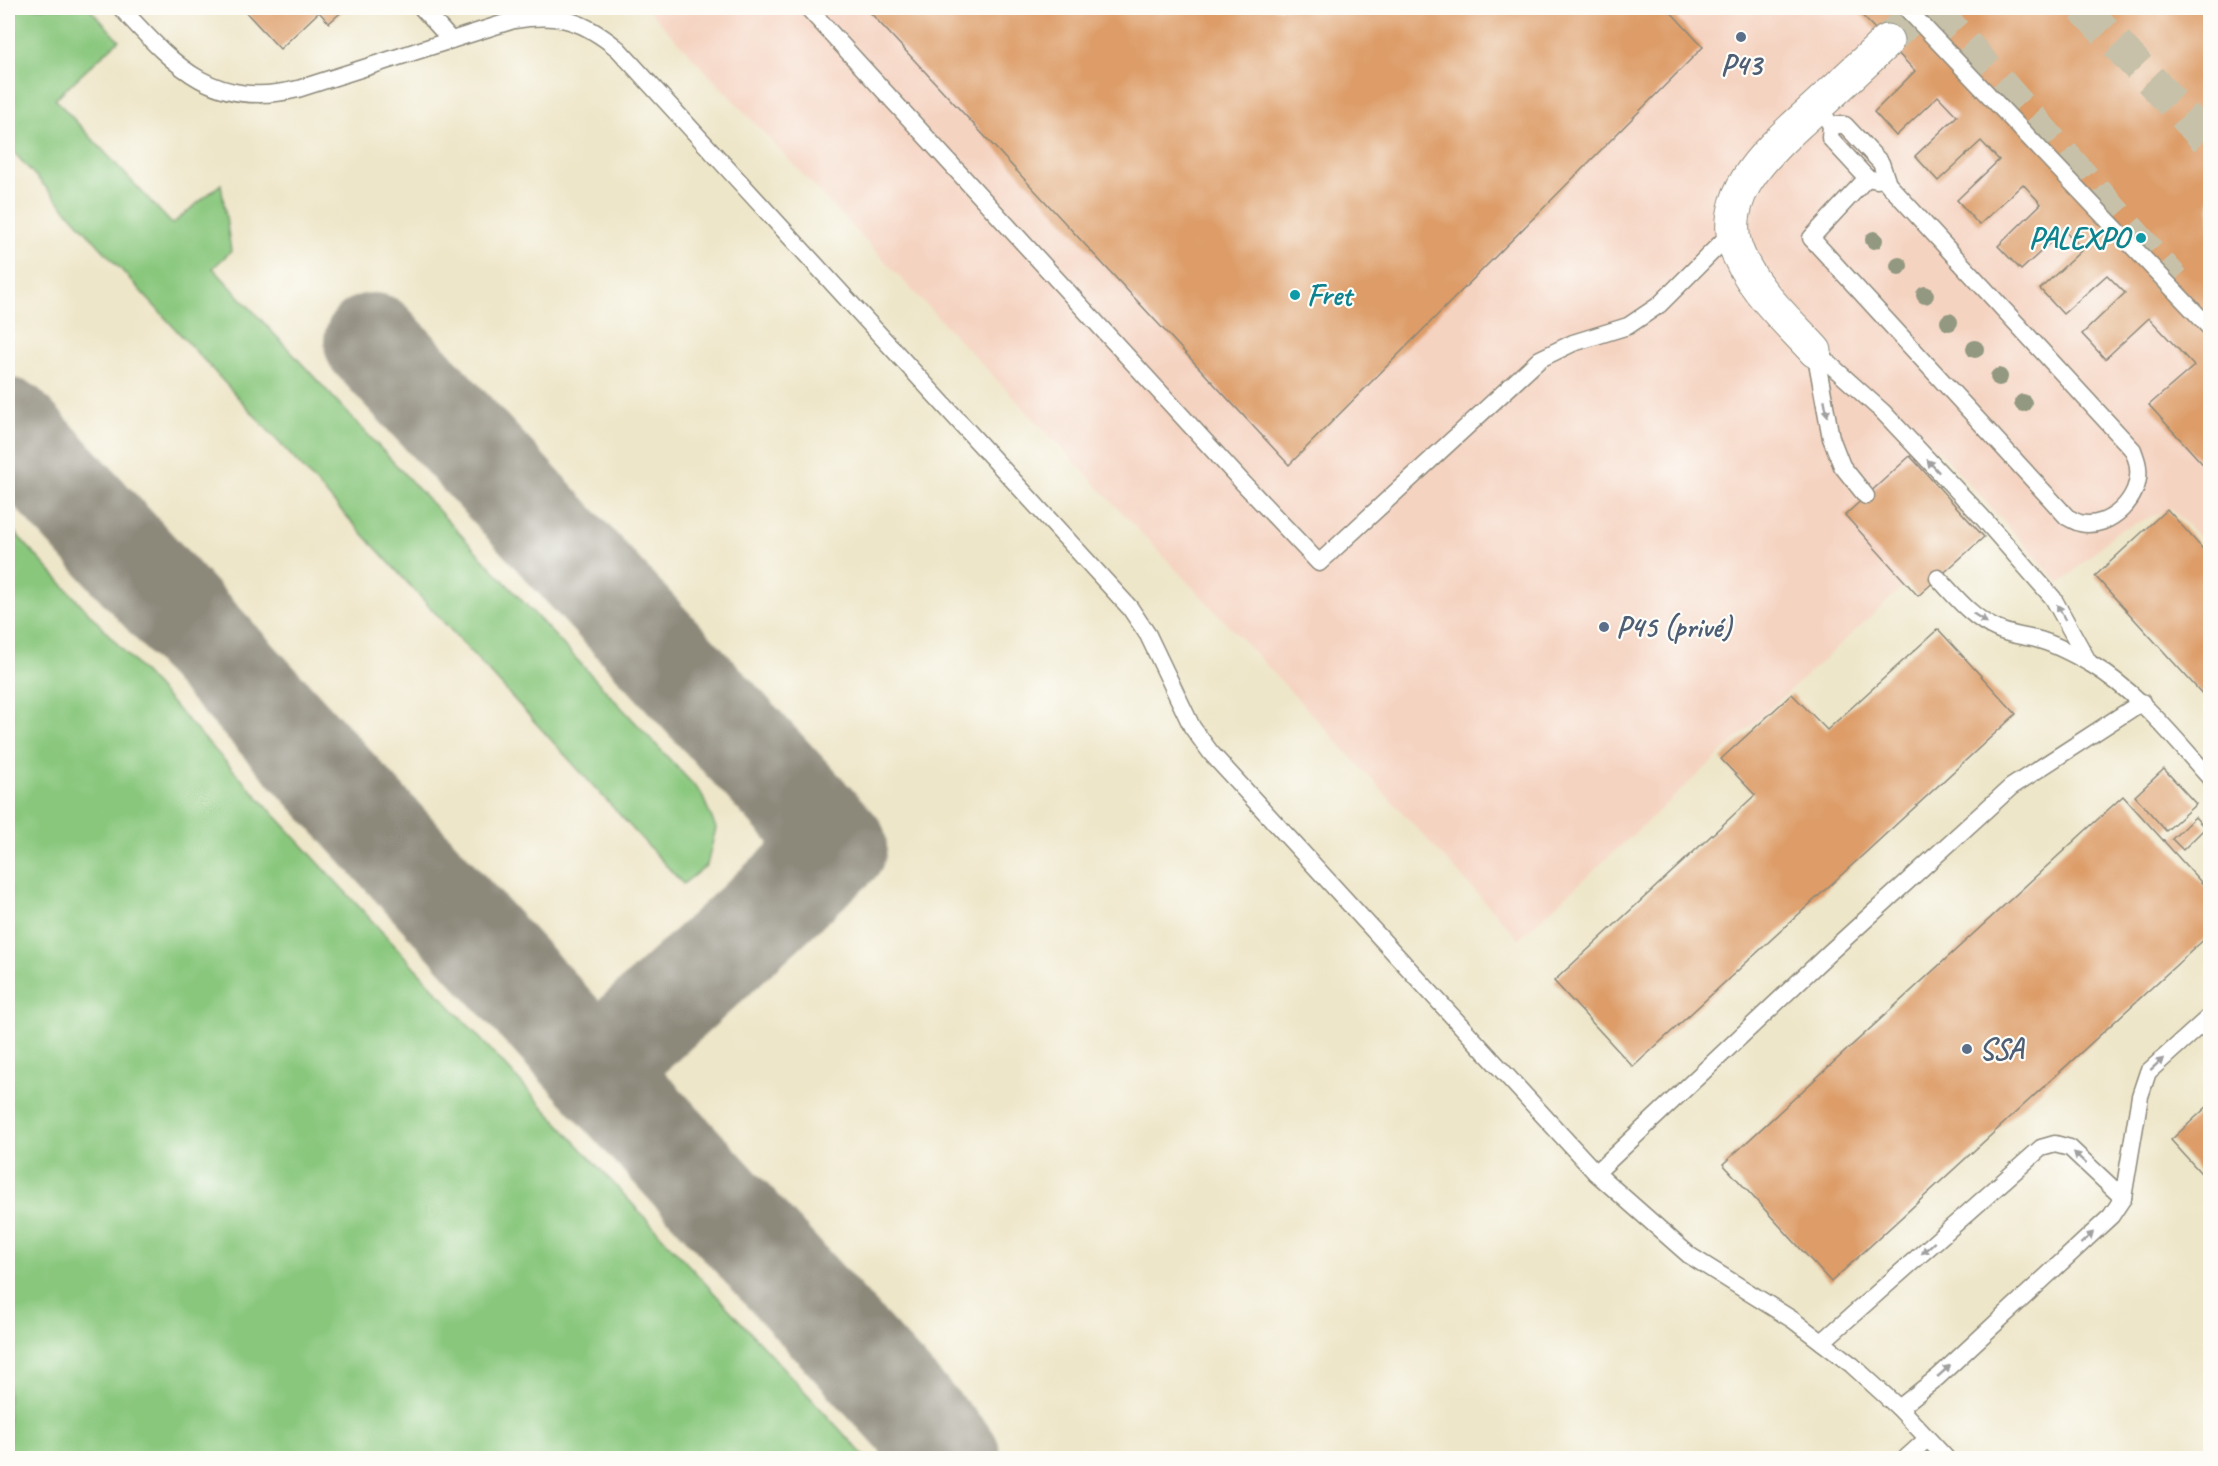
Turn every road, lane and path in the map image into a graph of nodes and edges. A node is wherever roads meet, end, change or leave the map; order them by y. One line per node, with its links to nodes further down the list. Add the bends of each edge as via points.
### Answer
1 (121, 8): 5 (lane, via 176,66 214,87 248,94 298,89)
2 (422, 8): 5 (lane)
3 (808, 8): 10 (lane, via 1319,563 1540,358 1628,326 1659,305)
4 (1906, 8): 11 (lane, bridge)
5 (451, 40): 19 (lane, via 534,17 586,26 618,49 1130,608 1148,635 1192,727 1212,753)
6 (1887, 41): 7 (street)
7 (1825, 116): 8 (lane, via 1830,138); 9 (lane, via 1845,125 1881,163); 10 (street, via 1775,147 1748,179 1738,198)
8 (1867, 178): 9 (lane); 9 (lane, via 1811,238 2067,517 2082,524 2100,522 2120,512 2136,490 2139,469 2133,450)
9 (1888, 183)
10 (1733, 231): 12 (street, via 1752,280)
11 (2211, 328)
12 (1815, 351): 13 (lane, one-way to 13, via 1831,438 1842,466); 15 (lane, one-way to 12, via 2053,598 1982,517 1883,412)
13 (1866, 496)
14 (1938, 578): 15 (lane, one-way to 15, via 1974,615 1995,628 2039,640)
15 (2089, 663): 16 (lane)
16 (2142, 702): 17 (lane); 19 (lane, via 2010,787)
17 (2211, 778)
18 (2211, 1016): 20 (lane, one-way to 18, via 2140,1096 2148,1072)
19 (1596, 1173): 21 (lane, via 1689,1255)
20 (2123, 1198): 21 (lane, one-way to 21, via 2070,1148 2055,1144 2041,1148); 22 (lane, one-way to 20, via 1938,1377 2111,1216)
21 (1822, 1342): 22 (lane)
22 (1899, 1408): 23 (lane)
23 (1927, 1439): 24 (lane); 25 (lane)
24 (1906, 1458)
25 (1946, 1458)

